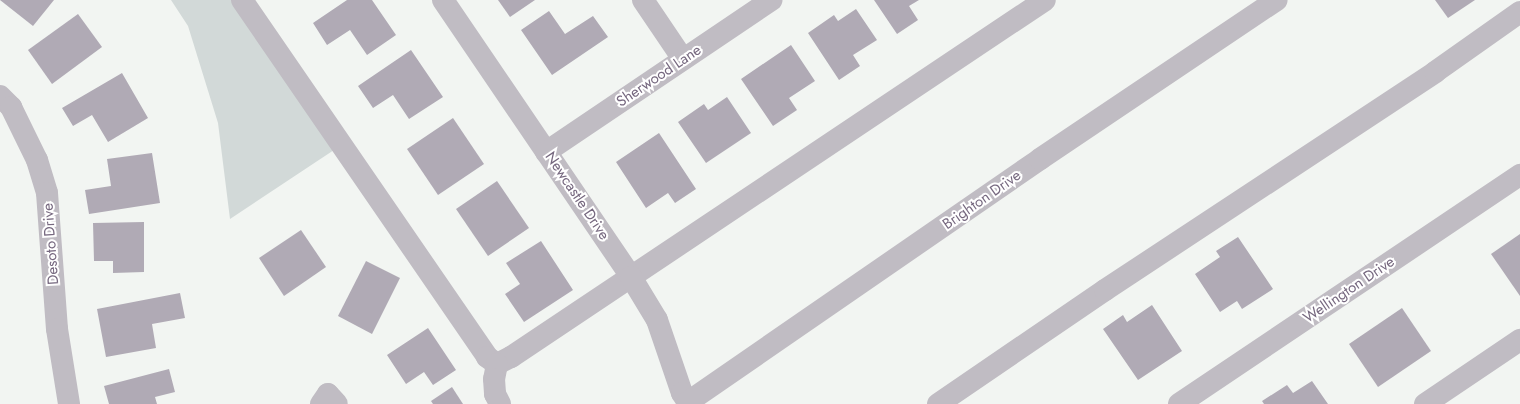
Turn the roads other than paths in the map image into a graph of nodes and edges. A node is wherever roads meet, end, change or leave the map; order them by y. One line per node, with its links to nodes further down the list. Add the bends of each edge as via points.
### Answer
1 (242, 0): 14 (street, via 486,357)
2 (442, 0): 10 (street, Newcastle Drive)
3 (642, 0): 8 (street)
4 (772, 0): 8 (street, Sherwood Lane)
5 (1045, 0): 12 (street)
6 (1277, 0): 15 (street, Brighton Drive)
7 (1520, 12): 18 (street, via 1435,72 1105,290)
8 (683, 59): 10 (street, Sherwood Lane)
9 (0, 96): 16 (street, Desoto Drive, via 11,106 37,160 47,193 57,329)
10 (546, 152): 12 (street, Newcastle Drive)
11 (1520, 175): 19 (street, Wellington Drive)
12 (631, 276): 14 (street); 15 (street, Newcastle Drive, via 657,320 682,393)
13 (1520, 340): 20 (street)
14 (497, 364): 17 (street, via 495,394)
15 (688, 403)
16 (69, 404)
17 (500, 404)
18 (938, 404)
19 (1179, 404)
20 (1425, 404)

